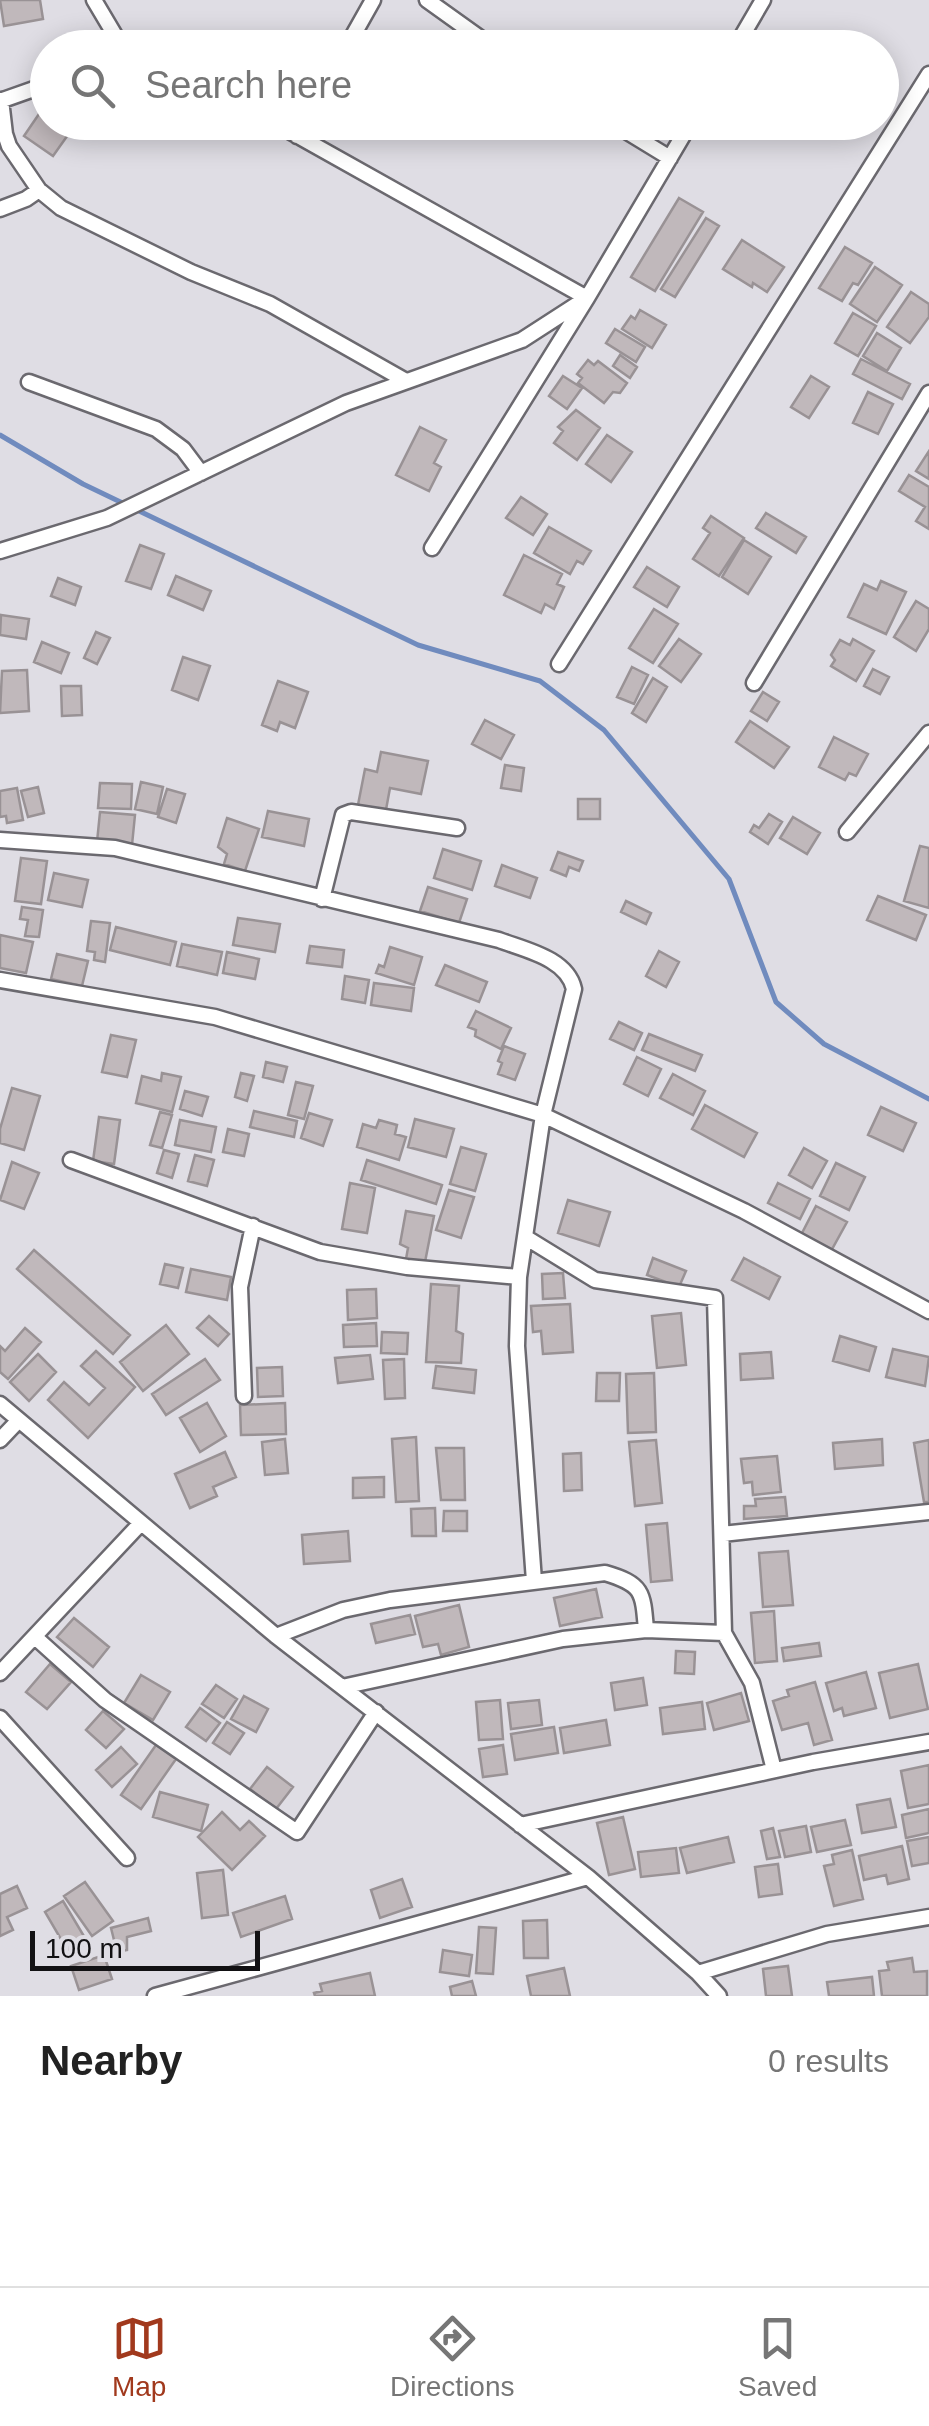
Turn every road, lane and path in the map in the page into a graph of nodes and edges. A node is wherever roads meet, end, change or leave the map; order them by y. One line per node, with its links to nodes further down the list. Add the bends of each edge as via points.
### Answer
1 (94, 0): 5 (street)
2 (373, 0): 6 (street)
3 (427, 0): 7 (street)
4 (757, 2): 8 (street)
5 (108, 30)
6 (356, 30)
7 (469, 30)
8 (744, 30)
9 (927, 85): 12 (street)
10 (30, 90): 11 (street)
11 (0, 101): 18 (street, via 4,134)
12 (899, 129)
13 (319, 140): 20 (street)
14 (640, 140): 17 (street)
15 (680, 140): 17 (street)
16 (892, 140): 27 (street)
17 (670, 158): 20 (street)
18 (39, 190): 19 (street); 21 (street, via 85,221 270,304)
19 (0, 209)
20 (587, 298): 21 (street, via 522,340); 25 (street)
21 (406, 381): 24 (street)
22 (29, 382): 24 (street, via 156,429)
23 (929, 393): 28 (street)
24 (201, 473): 26 (street, via 107,518)
25 (432, 548)
26 (0, 552)
27 (559, 664)
28 (754, 684)
29 (929, 734): 31 (street)
30 (457, 828): 33 (street, via 343,815)
31 (847, 832)
32 (0, 840): 33 (street, via 115,848)
33 (322, 899): 35 (street, via 499,940 563,968 574,989)
34 (0, 980): 35 (street, via 215,1018)
35 (544, 1115): 38 (street); 40 (street, via 744,1211)
36 (71, 1160): 37 (street)
37 (254, 1226): 39 (street, via 320,1252); 41 (street, via 240,1287)
38 (525, 1237): 39 (street); 47 (street, via 595,1280 715,1298)
39 (519, 1277): 48 (street, via 516,1346)
40 (929, 1312)
41 (244, 1396)
42 (0, 1404): 43 (street)
43 (19, 1420): 44 (street); 46 (street)
44 (0, 1440)
45 (929, 1512): 47 (street)
46 (141, 1522): 51 (street); 52 (street)
47 (722, 1534): 50 (street)
48 (534, 1582): 49 (street, via 605,1574 628,1580 644,1598); 51 (street, via 390,1600)
49 (646, 1630): 50 (street); 54 (street, via 563,1639)
50 (724, 1633): 58 (street, via 752,1683)
51 (276, 1636): 54 (street)
52 (35, 1637): 53 (street); 55 (street, via 105,1700 297,1832)
53 (0, 1673)
54 (342, 1687): 55 (street)
55 (376, 1712): 59 (street)
56 (0, 1718): 60 (street)
57 (929, 1742): 58 (street)
58 (774, 1770): 59 (street)
59 (520, 1825): 61 (street)
60 (127, 1858)
61 (588, 1878): 63 (street); 64 (street)
62 (929, 1917): 63 (street, via 827,1934)
63 (698, 1973): 65 (street)
64 (155, 1996)
65 (720, 1996)

